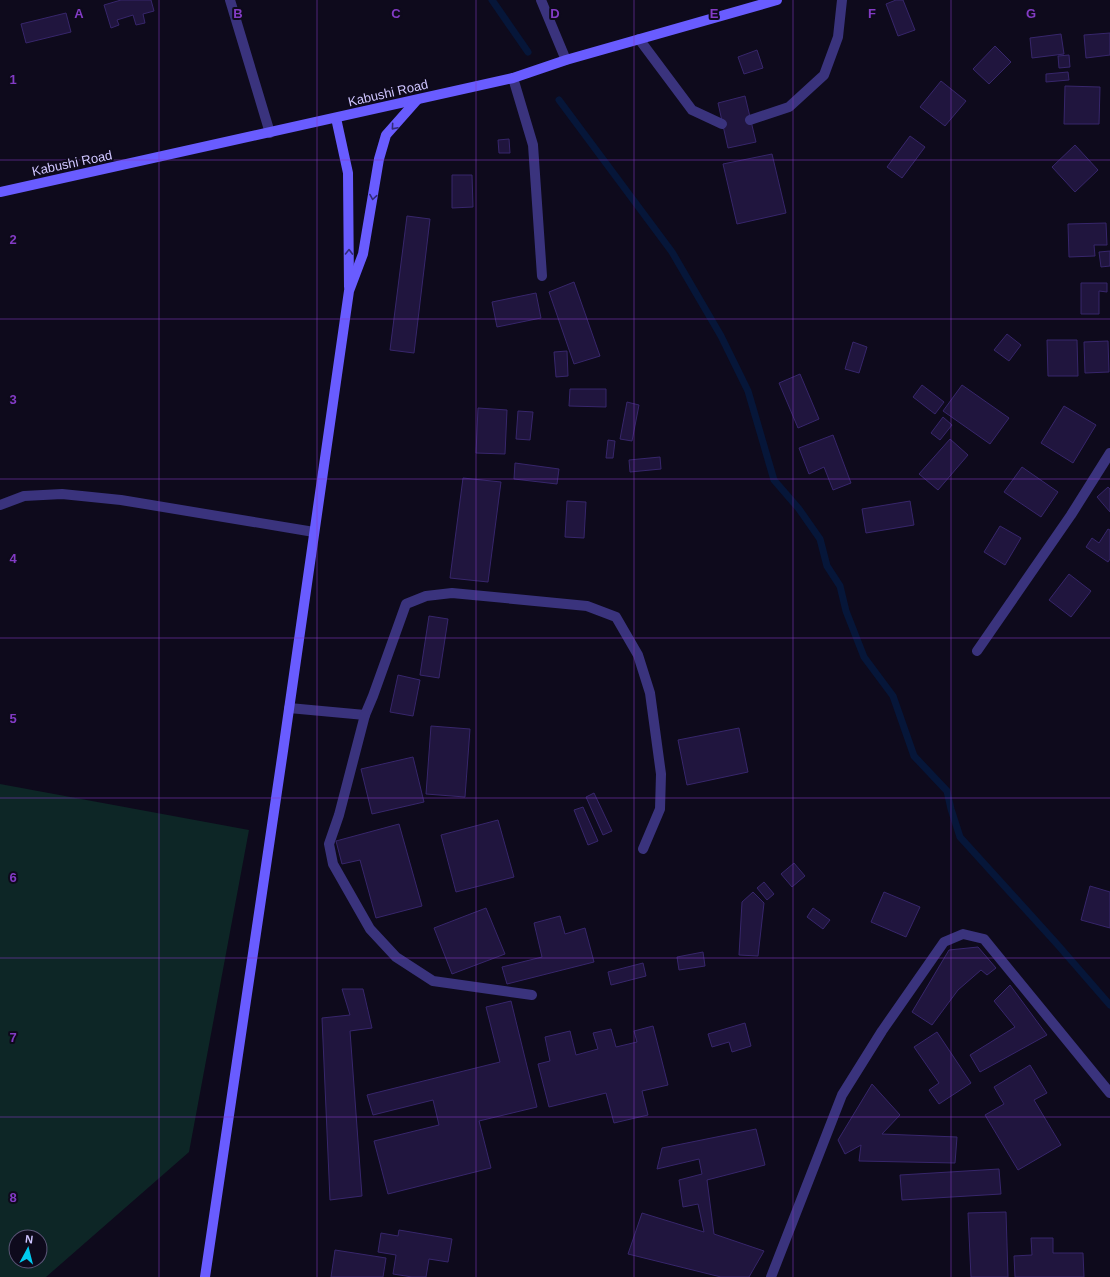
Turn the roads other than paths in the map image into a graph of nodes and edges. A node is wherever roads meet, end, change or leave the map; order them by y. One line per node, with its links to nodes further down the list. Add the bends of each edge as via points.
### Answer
1 (230, 0): 12 (street)
2 (541, 0): 6 (street)
3 (777, 0): 5 (street, Kabushi Road)
4 (842, 0): 10 (street, via 838,37 824,75 789,107)
5 (639, 39): 6 (street, Kabushi Road); 11 (street, via 692,110)
6 (566, 60): 7 (street, Kabushi Road)
7 (513, 78): 8 (street, Kabushi Road); 14 (street, via 533,145)
8 (417, 100): 9 (street, Kabushi Road); 15 (street, one-way to 15, via 386,135 379,159 363,254)
9 (336, 118): 12 (street, Kabushi Road); 15 (street, one-way to 9, via 348,173)
10 (750, 120)
11 (722, 124)
12 (270, 133): 13 (street, Kabushi Road)
13 (0, 192)
14 (542, 276)
15 (349, 291): 18 (street)
16 (1110, 453): 19 (street, via 1071,515)
17 (0, 505): 18 (street, via 24,496 62,494 121,500)
18 (314, 532): 20 (street)
19 (977, 651)
20 (289, 708): 21 (street); 25 (street)
21 (365, 715): 22 (street, via 406,604 426,596 452,593 587,606 616,617 638,655 650,693 661,774 660,809); 23 (street, via 329,844 333,864 370,929 396,957 433,981)
22 (643, 849)
23 (532, 995)
24 (1110, 1093): 26 (street, via 984,939 963,934 944,942 882,1031 842,1096)
25 (204, 1277)
26 (771, 1277)

